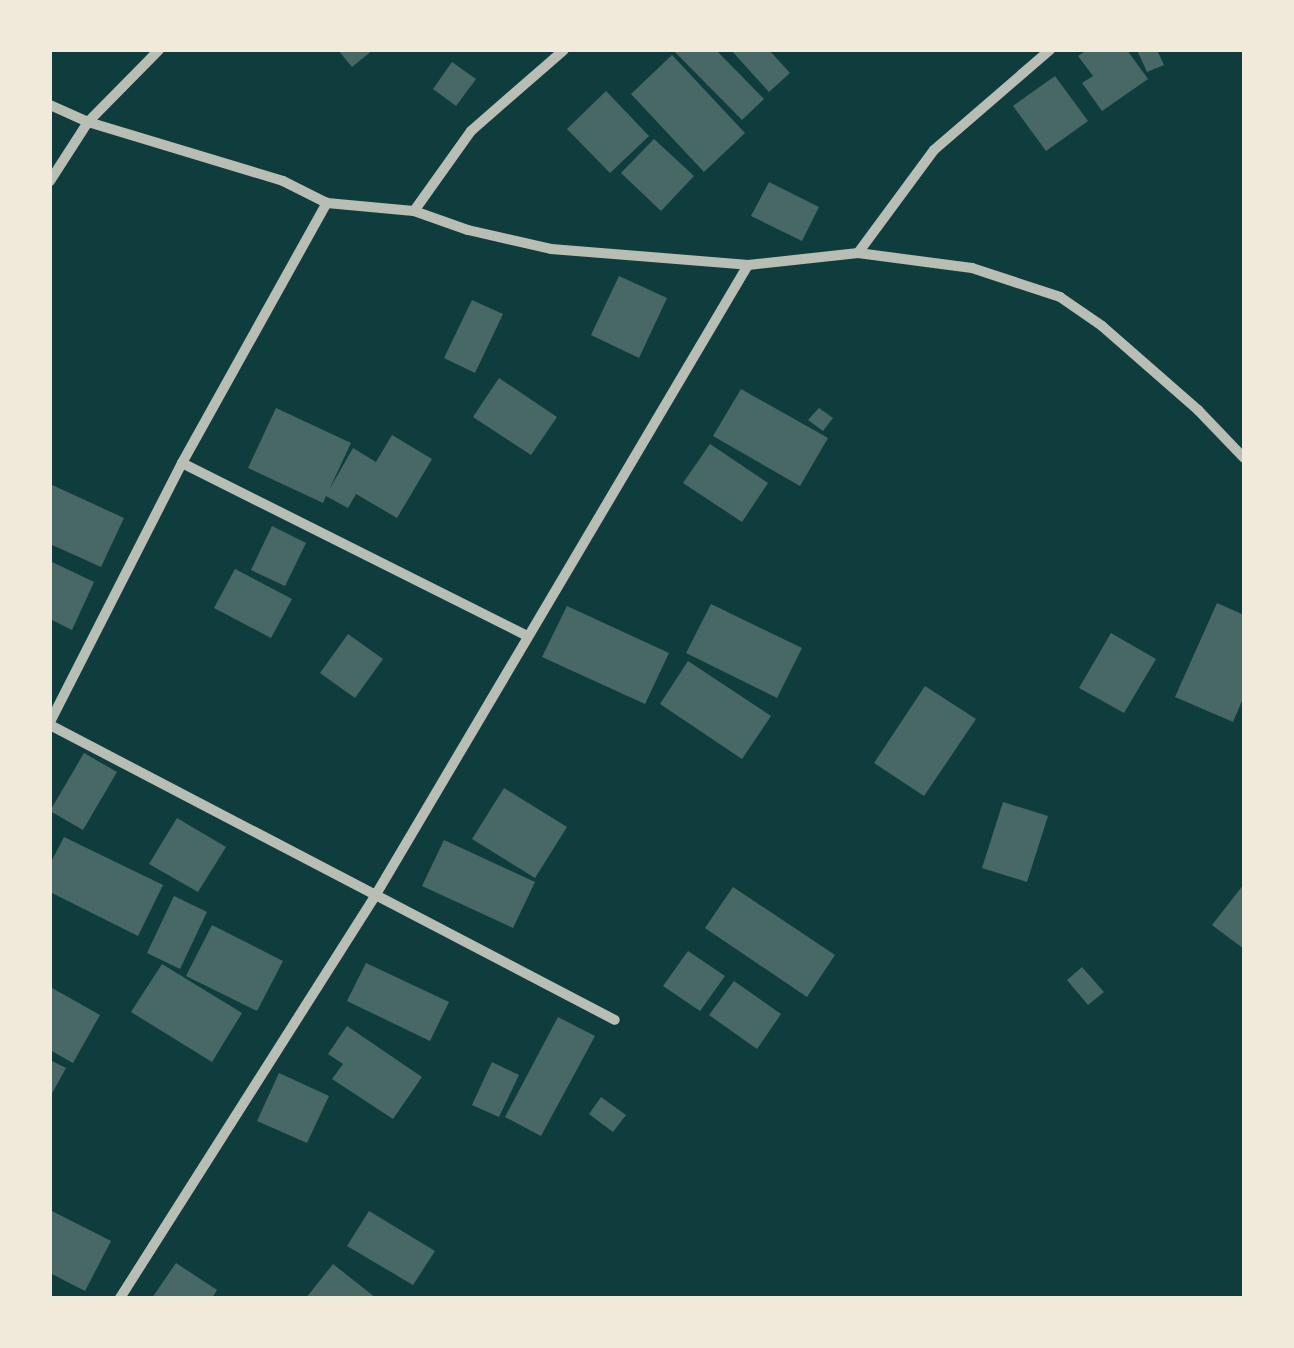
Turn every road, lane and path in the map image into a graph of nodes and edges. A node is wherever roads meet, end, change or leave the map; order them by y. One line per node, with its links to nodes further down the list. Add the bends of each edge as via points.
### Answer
1 (159, 50): 5 (street)
2 (564, 50): 8 (street, via 471,131)
3 (1050, 50): 9 (street, via 934,150)
4 (50, 105): 5 (street)
5 (88, 122): 6 (street); 7 (street, via 282,180)
6 (50, 181)
7 (326, 203): 8 (street); 12 (street)
8 (414, 211): 10 (street, via 551,250)
9 (858, 252): 10 (street); 11 (street, via 972,268 1060,297 1116,338)
10 (748, 265): 13 (street)
11 (1244, 458)
12 (182, 463): 13 (street); 14 (street)
13 (526, 635): 15 (street)
14 (50, 724): 15 (street)
15 (375, 896): 16 (street); 17 (street)
16 (614, 1020)
17 (120, 1298)

